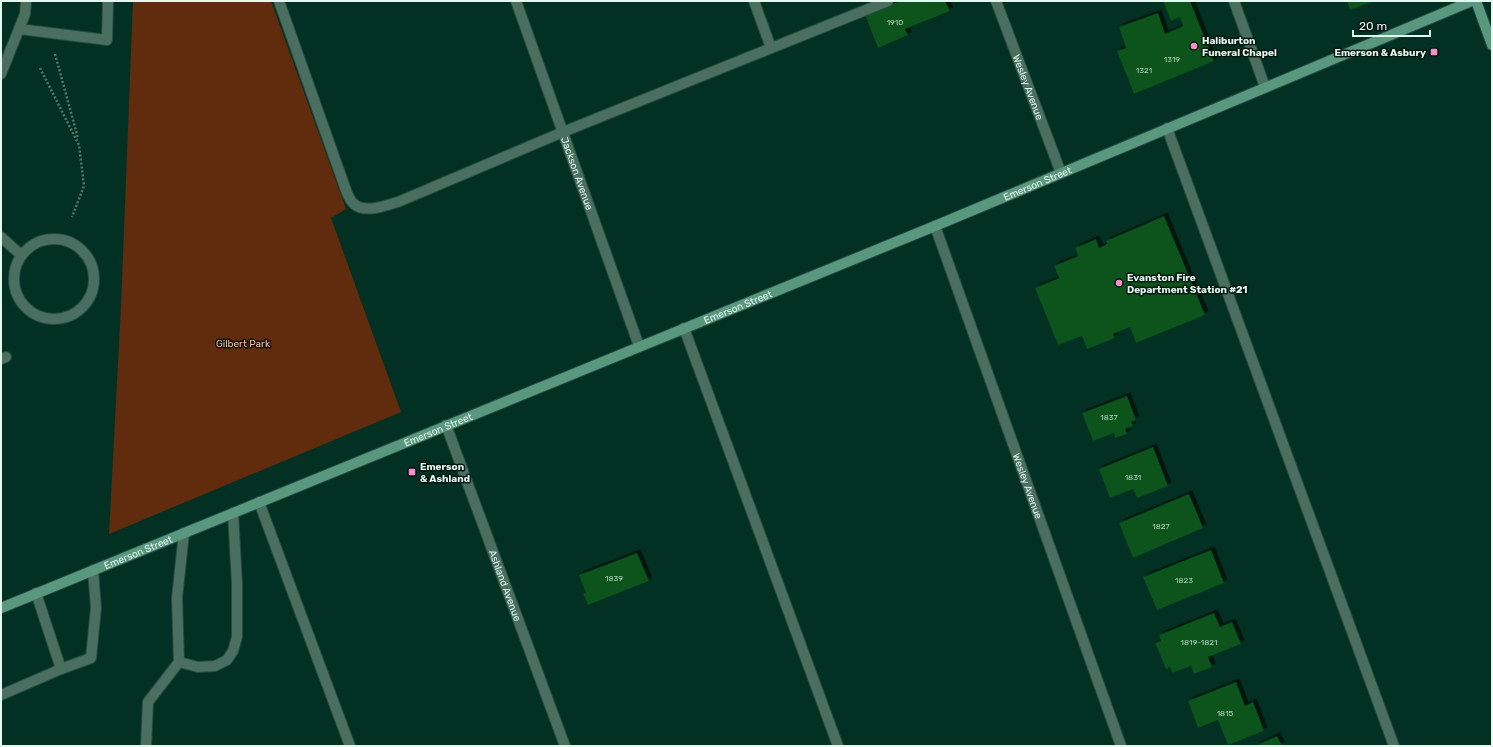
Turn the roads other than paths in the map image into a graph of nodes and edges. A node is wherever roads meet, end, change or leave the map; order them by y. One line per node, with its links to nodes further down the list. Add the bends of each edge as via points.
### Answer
1 (26, 1): 11 (street, via 25,14)
2 (108, 1): 11 (street, via 107,40)
3 (279, 1): 17 (street, via 347,193 360,208 371,209 398,202)
4 (516, 1): 17 (street, Jackson Avenue)
5 (754, 1): 13 (street)
6 (888, 1): 13 (street)
7 (996, 1): 18 (street, Wesley Avenue)
8 (1234, 1): 15 (street)
9 (1472, 1): 15 (main road, Emerson Street)
10 (1476, 1): 12 (main road)
11 (19, 29): 14 (street)
12 (1492, 45)
13 (771, 48): 17 (street)
14 (1, 74)
15 (1265, 87): 16 (main road, Emerson Street)
16 (1167, 128): 18 (main road, Emerson Street); 39 (street)
17 (563, 132): 23 (street, Jackson Avenue)
18 (1061, 173): 19 (main road, Emerson Street)
19 (935, 226): 22 (main road, Emerson Street); 38 (street, Wesley Avenue)
20 (1, 237): 21 (street)
21 (21, 255): 21 (street, via 15,266 13,279 21,303 30,312 54,320 67,318 87,303 93,291 94,272 87,255 78,246 67,240 54,238 30,246)
22 (684, 328): 23 (main road, Emerson Street); 37 (street)
23 (639, 346): 24 (main road, Emerson Street)
24 (446, 425): 25 (main road, Emerson Street); 36 (street, Ashland Avenue)
25 (260, 502): 26 (main road, Emerson Street); 35 (street)
26 (233, 513): 27 (main road, Emerson Street); 31 (street, via 237,596 237,637 233,651 227,660 215,666 198,667)
27 (184, 533): 28 (main road, Emerson Street); 31 (street, via 177,598)
28 (93, 570): 29 (main road, Emerson Street); 32 (street, via 96,608 91,658)
29 (36, 594): 30 (main road, Emerson Street); 32 (street)
30 (1, 608)
31 (179, 662): 34 (street, via 148,702)
32 (61, 668): 33 (street)
33 (1, 695)
34 (146, 746)
35 (350, 746)
36 (565, 746)
37 (838, 746)
38 (1121, 746)
39 (1394, 746)

